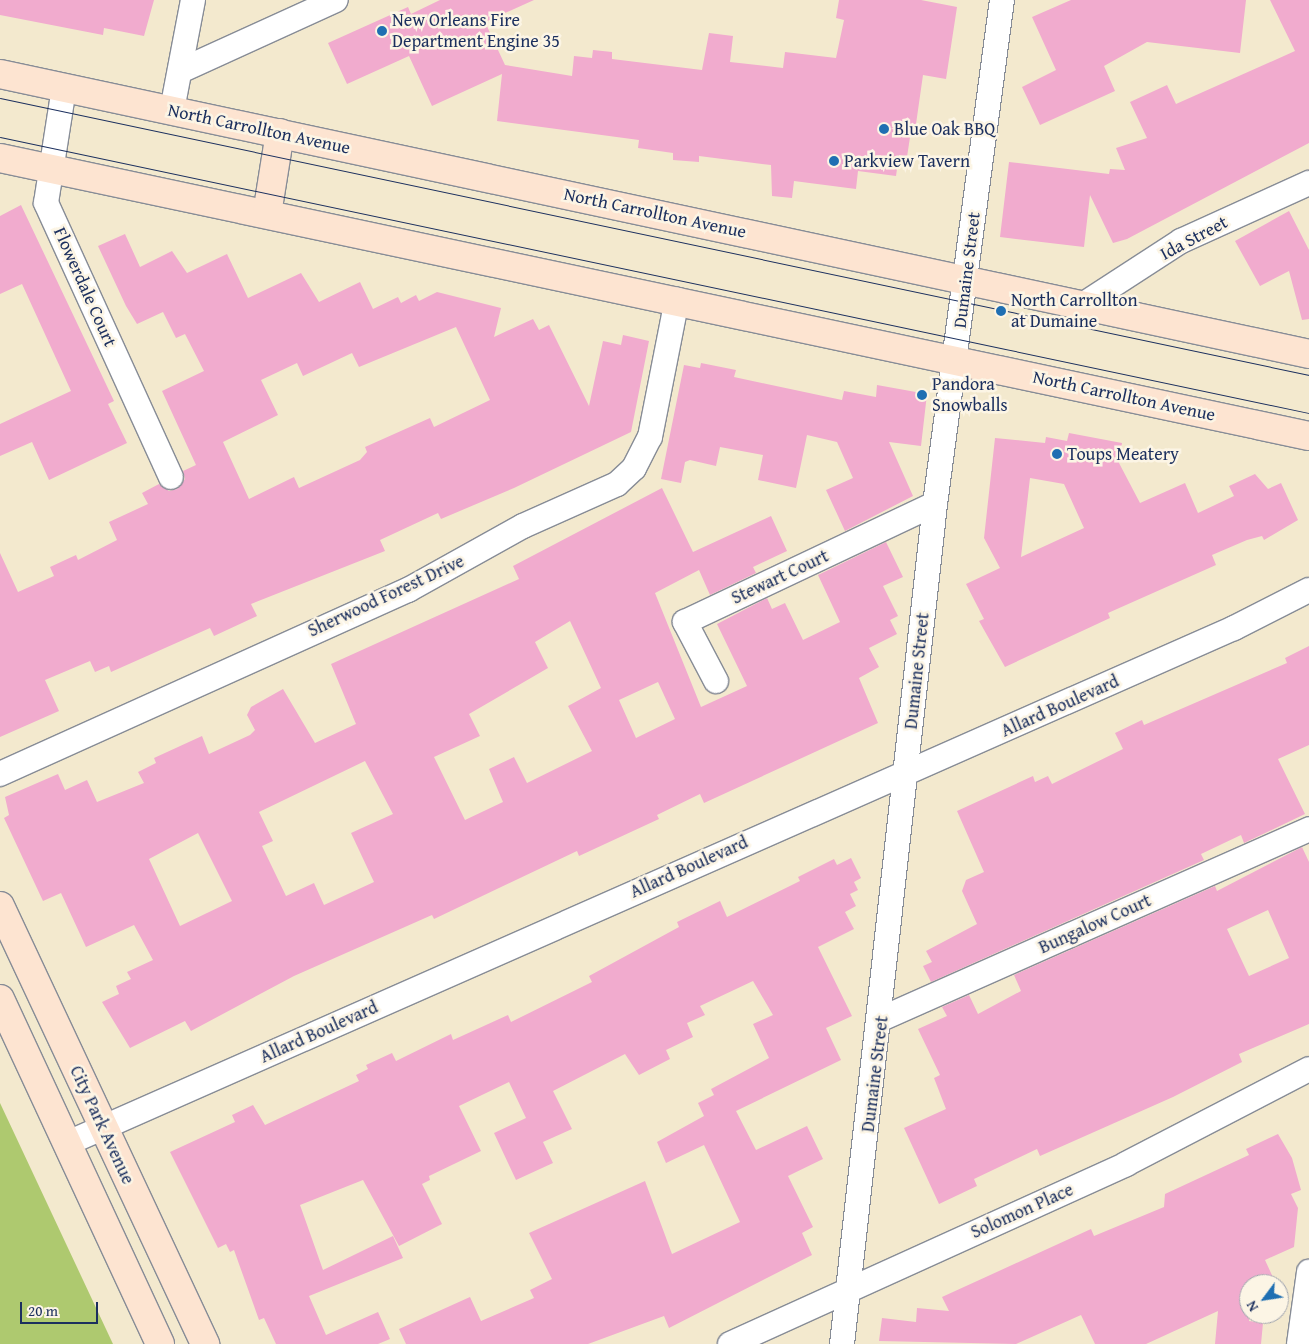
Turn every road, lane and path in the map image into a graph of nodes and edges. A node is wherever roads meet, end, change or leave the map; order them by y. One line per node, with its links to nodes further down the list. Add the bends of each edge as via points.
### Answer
1 (193, 0): 4 (street)
2 (336, 0): 4 (street)
3 (1002, 0): 13 (street, Dumaine Street)
4 (180, 71): 7 (street)
5 (0, 74): 6 (main road, North Carrollton Avenue)
6 (64, 88): 7 (main road, North Carrollton Avenue); 10 (street, Flowerdale Court)
7 (172, 110): 8 (main road, North Carrollton Avenue)
8 (280, 133): 12 (main road); 13 (main road, North Carrollton Avenue)
9 (0, 158): 10 (main road, North Carrollton Avenue)
10 (51, 169): 12 (main road, North Carrollton Avenue); 19 (street, Flowerdale Court, via 46,204)
11 (1309, 183): 15 (street, Ida Street, via 1181,241)
12 (267, 214): 14 (main road, North Carrollton Avenue)
13 (965, 279): 15 (main road, North Carrollton Avenue); 17 (street, Dumaine Street)
14 (677, 300): 17 (main road, North Carrollton Avenue); 23 (street, Sherwood Forest Drive, via 650,437 644,453 618,484 523,526 408,590)
15 (1084, 304): 16 (main road, North Carrollton Avenue)
16 (1309, 354)
17 (956, 358): 18 (main road, North Carrollton Avenue); 20 (street, Dumaine Street)
18 (1309, 436)
19 (171, 477)
20 (936, 504): 22 (street, Stewart Court, via 684,622); 24 (street, Dumaine Street)
21 (1309, 590): 24 (street, Allard Boulevard, via 1234,628)
22 (716, 681)
23 (0, 774)
24 (906, 774): 28 (street, Dumaine Street); 30 (street, Allard Boulevard)
25 (1309, 829): 28 (street, Bungalow Court)
26 (0, 906): 30 (main road, City Park Avenue)
27 (0, 998): 31 (main road)
28 (882, 1019): 33 (street, Dumaine Street)
29 (1309, 1069): 33 (street, Solomon Place, via 1126,1164)
30 (103, 1127): 31 (street, Allard Boulevard); 35 (main road, City Park Avenue)
31 (68, 1143): 34 (main road)
32 (1309, 1272): 38 (street)
33 (850, 1289): 36 (street, Solomon Place); 37 (street, Dumaine Street)
34 (160, 1344)
35 (205, 1344)
36 (730, 1344)
37 (842, 1344)
38 (1300, 1344)

